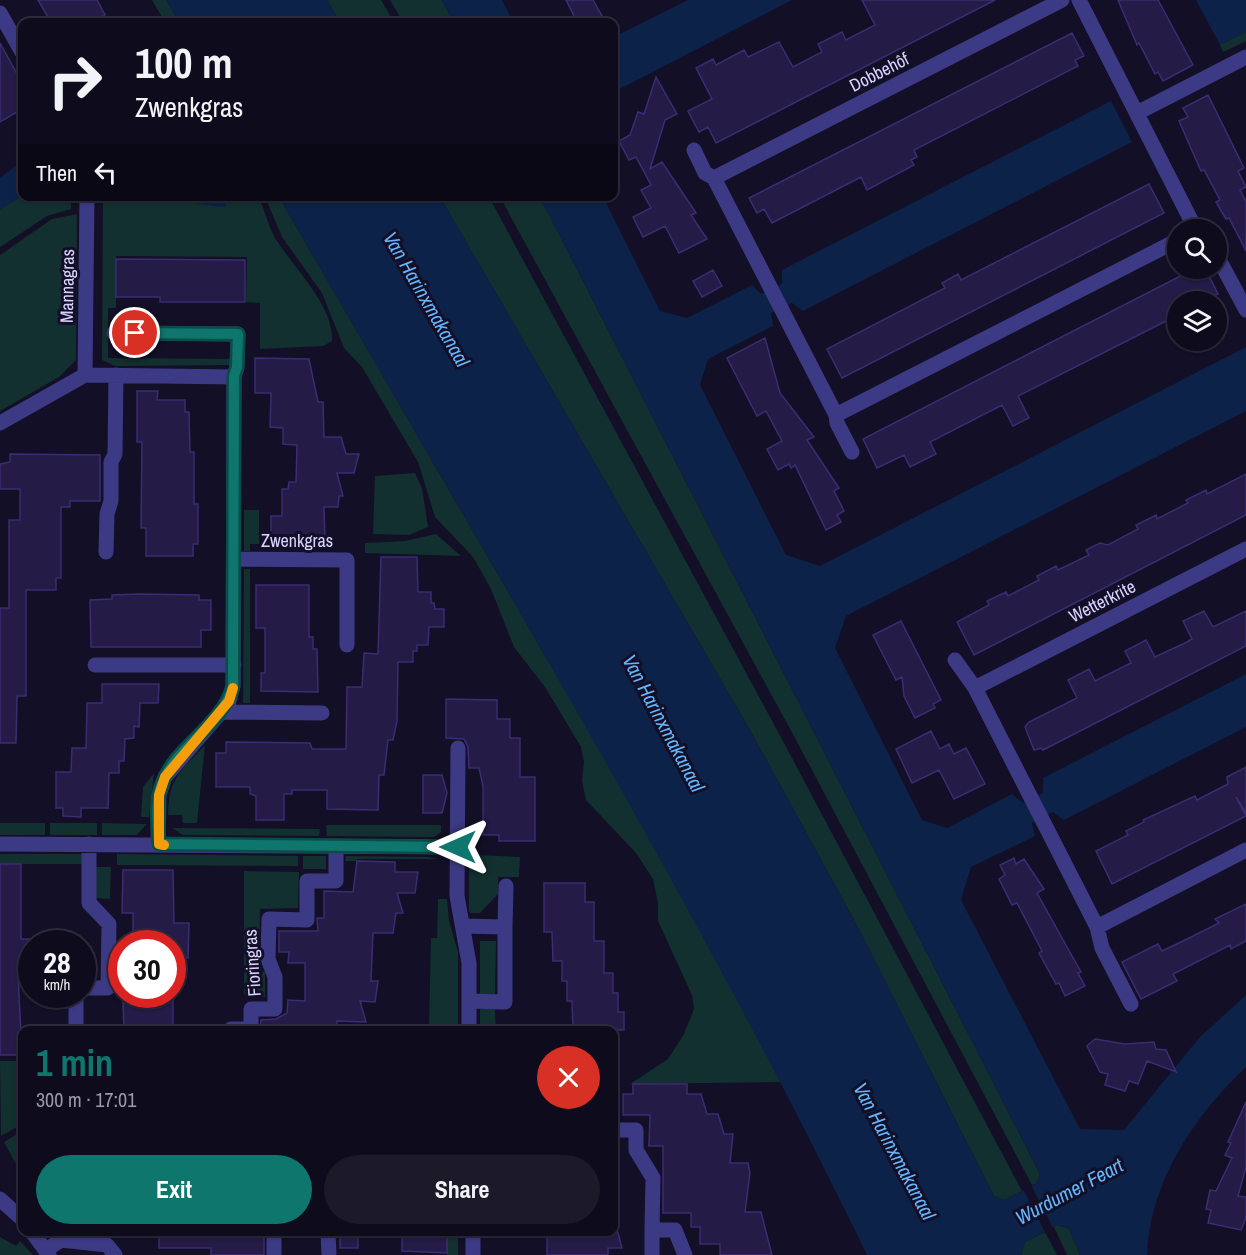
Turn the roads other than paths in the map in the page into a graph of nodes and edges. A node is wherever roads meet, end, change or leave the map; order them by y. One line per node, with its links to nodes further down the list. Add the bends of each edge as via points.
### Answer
1 (1062, 0): 8 (street, Dobbehôf)
2 (1079, 0): 6 (street)
3 (2, 20): 4 (street)
4 (18, 46)
5 (1246, 57): 6 (street)
6 (1137, 113): 10 (street)
7 (694, 150): 8 (street, via 705,173)
8 (714, 178): 18 (street)
9 (87, 201): 15 (street, Mannagras)
10 (1190, 219)
11 (1167, 246): 18 (street)
12 (1227, 275): 13 (street)
13 (1246, 310)
14 (114, 333): 17 (street, via 238,334)
15 (85, 375): 16 (street); 19 (street)
16 (116, 375): 17 (street); 22 (street, via 115,454 111,462 111,501 106,514)
17 (234, 376): 23 (street)
18 (836, 415): 20 (street)
19 (0, 423)
20 (852, 452)
21 (1246, 549): 28 (street, Wetterkrite)
22 (106, 552)
23 (234, 560): 24 (street, Zwenkgras, via 347,560); 27 (street)
24 (347, 645)
25 (955, 660): 28 (street)
26 (95, 665): 27 (street)
27 (234, 665): 29 (street, via 229,701)
28 (975, 688): 41 (street)
29 (221, 712): 30 (street); 34 (street, via 172,766 161,785)
30 (322, 713)
31 (458, 748): 36 (street)
32 (0, 844): 33 (street)
33 (89, 844): 34 (street); 42 (street, via 89,903 109,924 108,988)
34 (159, 844): 35 (street)
35 (336, 846): 36 (street); 47 (street, Fioringras, via 336,881 307,881 307,920 269,919 268,959 275,977 275,1009 251,1009)
36 (458, 847): 39 (street, via 457,896)
37 (1246, 850): 41 (street)
38 (506, 886): 40 (street)
39 (463, 927): 40 (street); 43 (street, via 469,954)
40 (506, 927): 43 (street, via 506,1002)
41 (1097, 927): 44 (street, via 1102,948)
42 (96, 988)
43 (469, 1001): 48 (street)
44 (1131, 1004)
45 (76, 1008): 46 (street)
46 (76, 1026)
47 (251, 1026)
48 (469, 1026)
49 (618, 1130): 52 (street, via 636,1130 636,1150 653,1178)
50 (0, 1199): 51 (street)
51 (18, 1215)
52 (652, 1230): 62 (street); 63 (street, via 675,1230)
53 (35, 1236): 57 (street)
54 (274, 1236): 59 (street)
55 (328, 1236): 60 (street)
56 (473, 1236): 61 (street)
57 (47, 1252): 58 (street, via 61,1240 106,1245)
58 (115, 1255)
59 (274, 1255)
60 (329, 1255)
61 (473, 1255)
62 (652, 1255)
63 (685, 1255)

